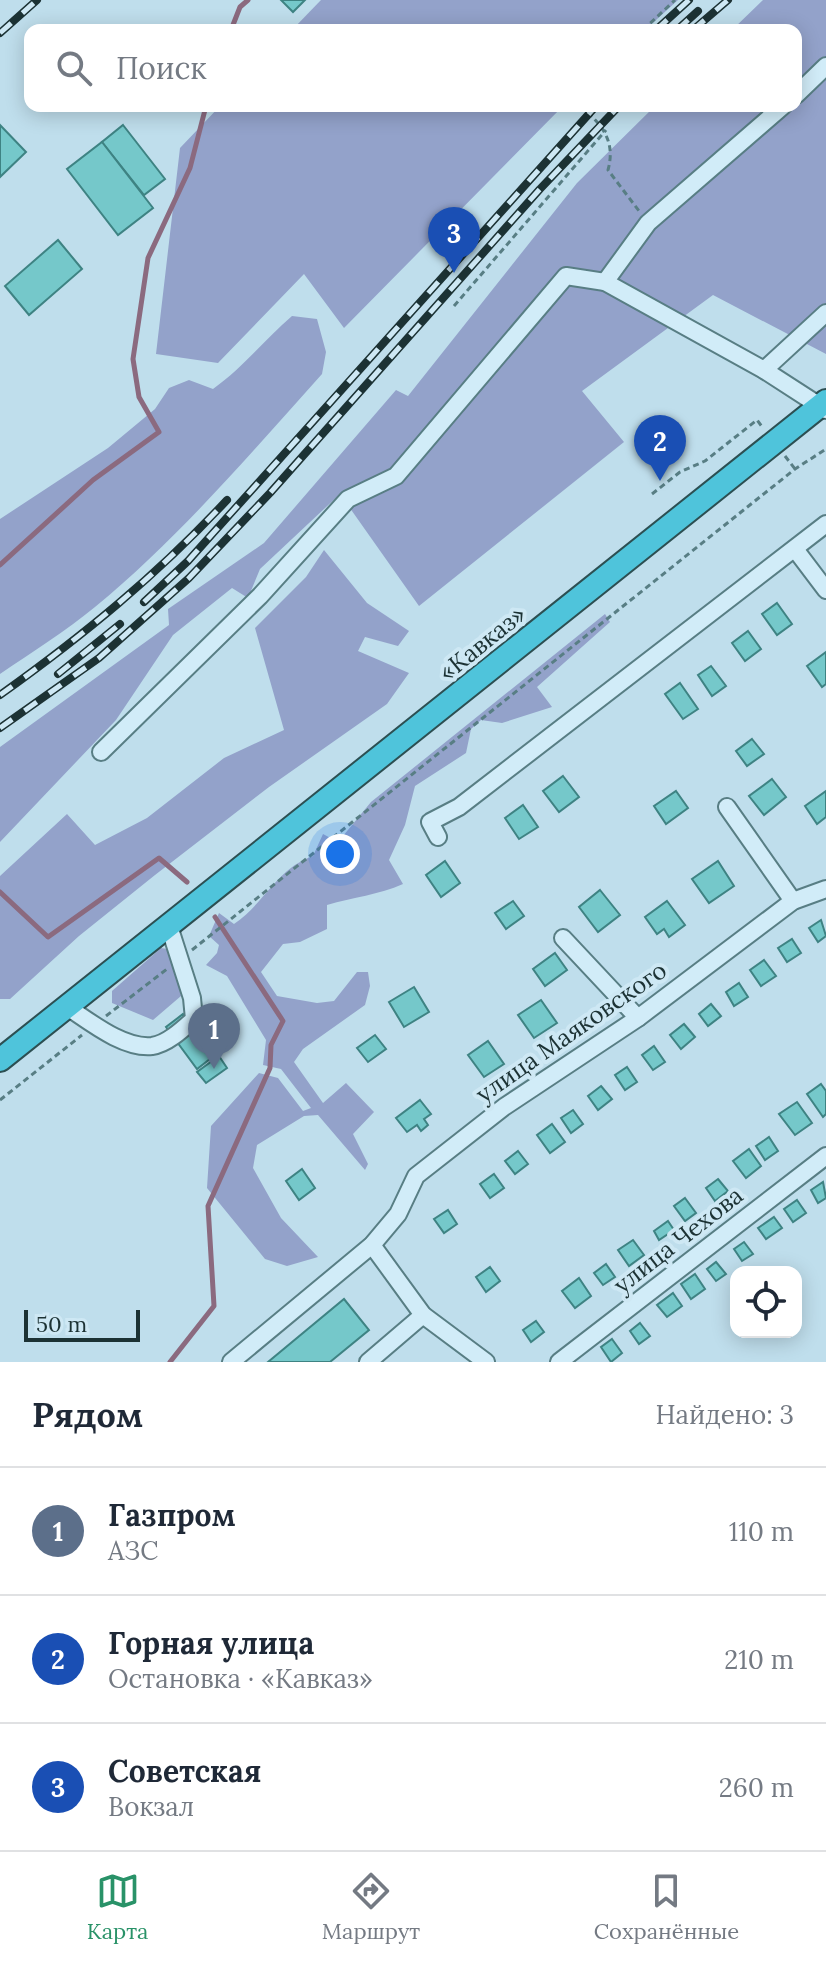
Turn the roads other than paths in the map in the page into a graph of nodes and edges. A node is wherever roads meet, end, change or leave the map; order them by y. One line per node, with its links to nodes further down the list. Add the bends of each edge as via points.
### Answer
1 (826, 66): 2 (street)
2 (802, 89)
3 (776, 112): 4 (street, via 648,223)
4 (605, 282): 6 (street); 11 (street, via 566,276 396,476 348,499 260,596)
5 (826, 313): 6 (street)
6 (764, 370): 7 (street)
7 (824, 406): 16 (highway, «Кавказ»)
8 (826, 524): 9 (street)
9 (795, 549): 10 (street); 13 (street, via 459,807 430,822)
10 (826, 590)
11 (101, 752)
12 (727, 807): 15 (street)
13 (438, 837)
14 (826, 889): 15 (street, улица Маяковского)
15 (793, 901): 19 (street, улица Маяковского)
16 (169, 926): 18 (highway, «Кавказ»); 18 (street, via 194,1019 178,1033 153,1046 132,1043)
17 (563, 938): 19 (street)
18 (66, 1006): 20 (highway, «Кавказ»)
19 (638, 1018): 22 (street, улица Маяковского, via 504,1107 416,1176 398,1214)
20 (0, 1060)
21 (826, 1156): 27 (street, улица Чехова)
22 (372, 1245): 23 (street); 24 (street, улица Маяковского)
23 (423, 1315): 25 (street); 26 (street)
24 (231, 1362)
25 (368, 1362)
26 (486, 1362)
27 (559, 1362)

